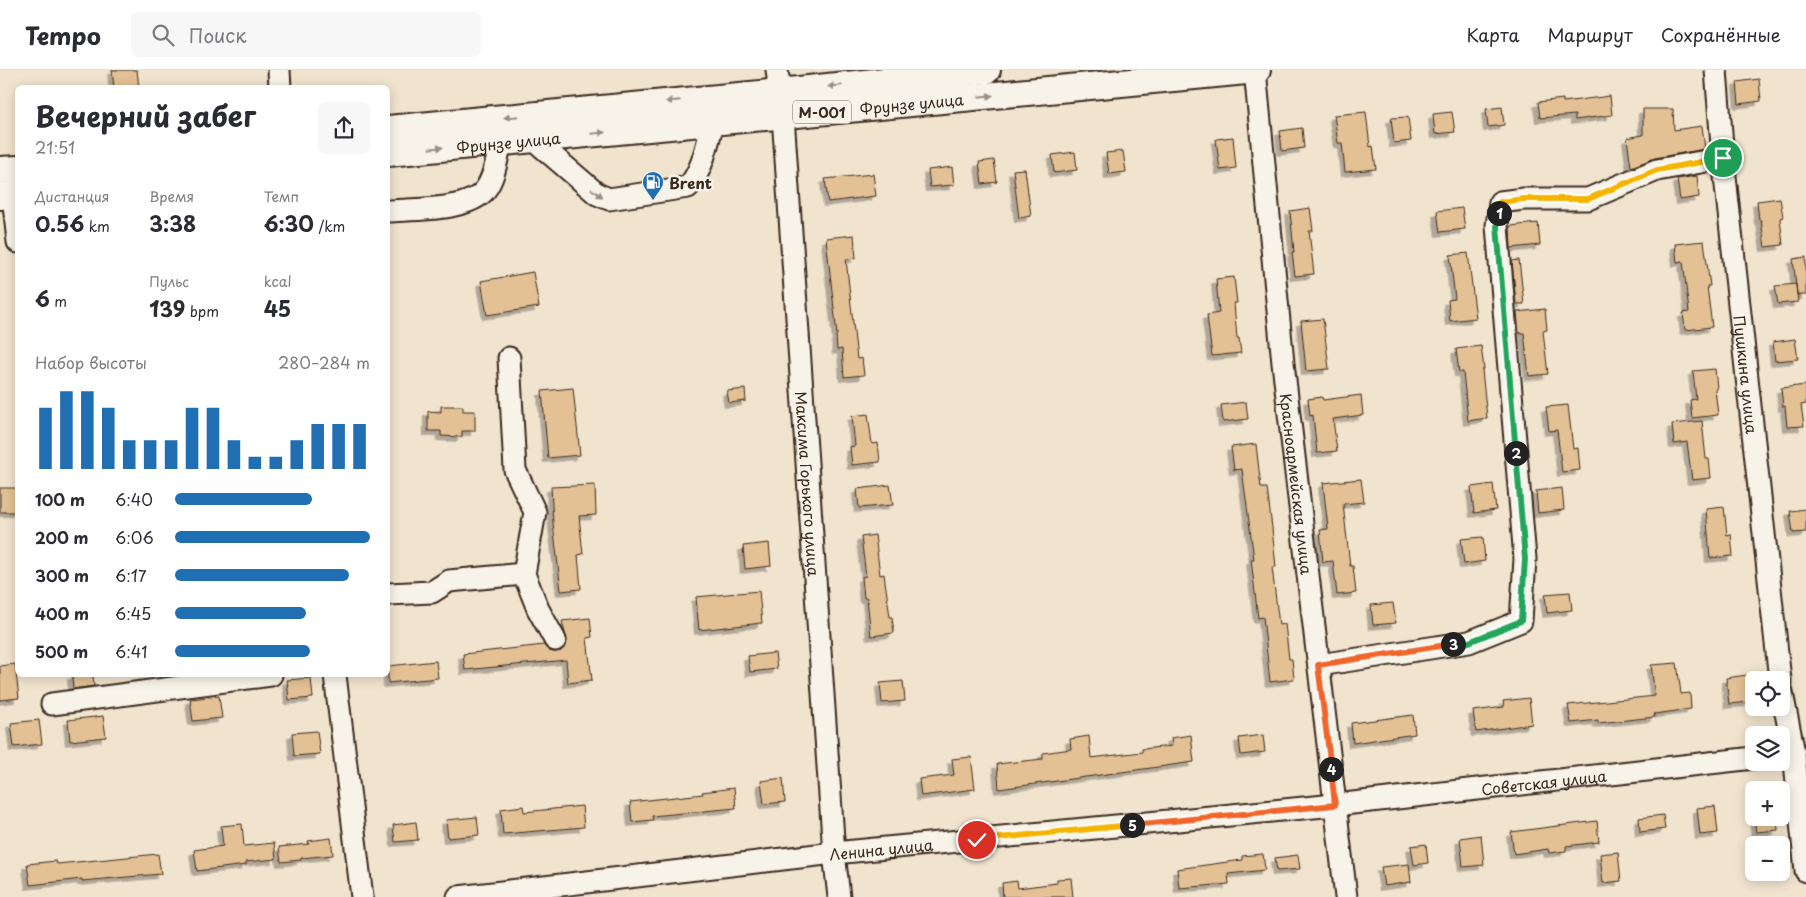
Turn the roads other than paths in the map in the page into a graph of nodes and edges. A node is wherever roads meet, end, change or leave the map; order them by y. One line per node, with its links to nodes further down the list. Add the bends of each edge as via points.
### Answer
1 (279, 70): 5 (street)
2 (988, 70): 6 (main road, Фрунзе улица / M-001, one-way to 6)
3 (1256, 70): 6 (main road, Фрунзе улица / M-001, one-way to 3); 24 (street, Красноармейская улица, via 1283,363)
4 (1716, 70): 12 (street, Пушкина улица)
5 (280, 85)
6 (780, 93): 7 (main road, Фрунзе улица / M-001); 8 (main road, Фрунзе улица / M-001, one-way to 8); 33 (street, Максима Горького улица)
7 (714, 123): 9 (main road, Фрунзе улица / M-001, one-way to 7); 9 (street, one-way to 7, via 597,194 609,199 688,187 695,180)
8 (390, 129)
9 (533, 138): 10 (main road, Фрунзе улица / M-001)
10 (502, 142): 11 (main road, Фрунзе улица / M-001, one-way to 10); 16 (street, via 489,184 471,201 455,206)
11 (390, 153)
12 (1723, 158): 24 (street, via 1657,170 1588,199 1500,202 1497,226 1525,559 1521,621 1469,642); 25 (street, Пушкина улица)
13 (15, 168): 14 (main road)
14 (0, 170)
15 (10, 195): 17 (street)
16 (390, 211)
17 (15, 224)
18 (15, 246): 19 (street)
19 (0, 248)
20 (509, 358): 21 (street, via 514,470 536,512)
21 (524, 574): 22 (street, via 449,581 432,592); 23 (street)
22 (390, 594)
23 (554, 640)
24 (1318, 665): 32 (street, Красноармейская улица)
25 (1779, 671)
26 (256, 677): 28 (street)
27 (335, 677): 35 (street)
28 (52, 704)
29 (1787, 716): 30 (street)
30 (1794, 753): 34 (street)
31 (1745, 759): 32 (street, Советская улица)
32 (1335, 805): 33 (street, Ленина улица); 38 (street, Красноармейская улица)
33 (834, 853): 36 (street, Ленина улица); 37 (street, Максима Горького улица)
34 (1806, 871)
35 (362, 897)
36 (458, 897)
37 (839, 897)
38 (1346, 897)

